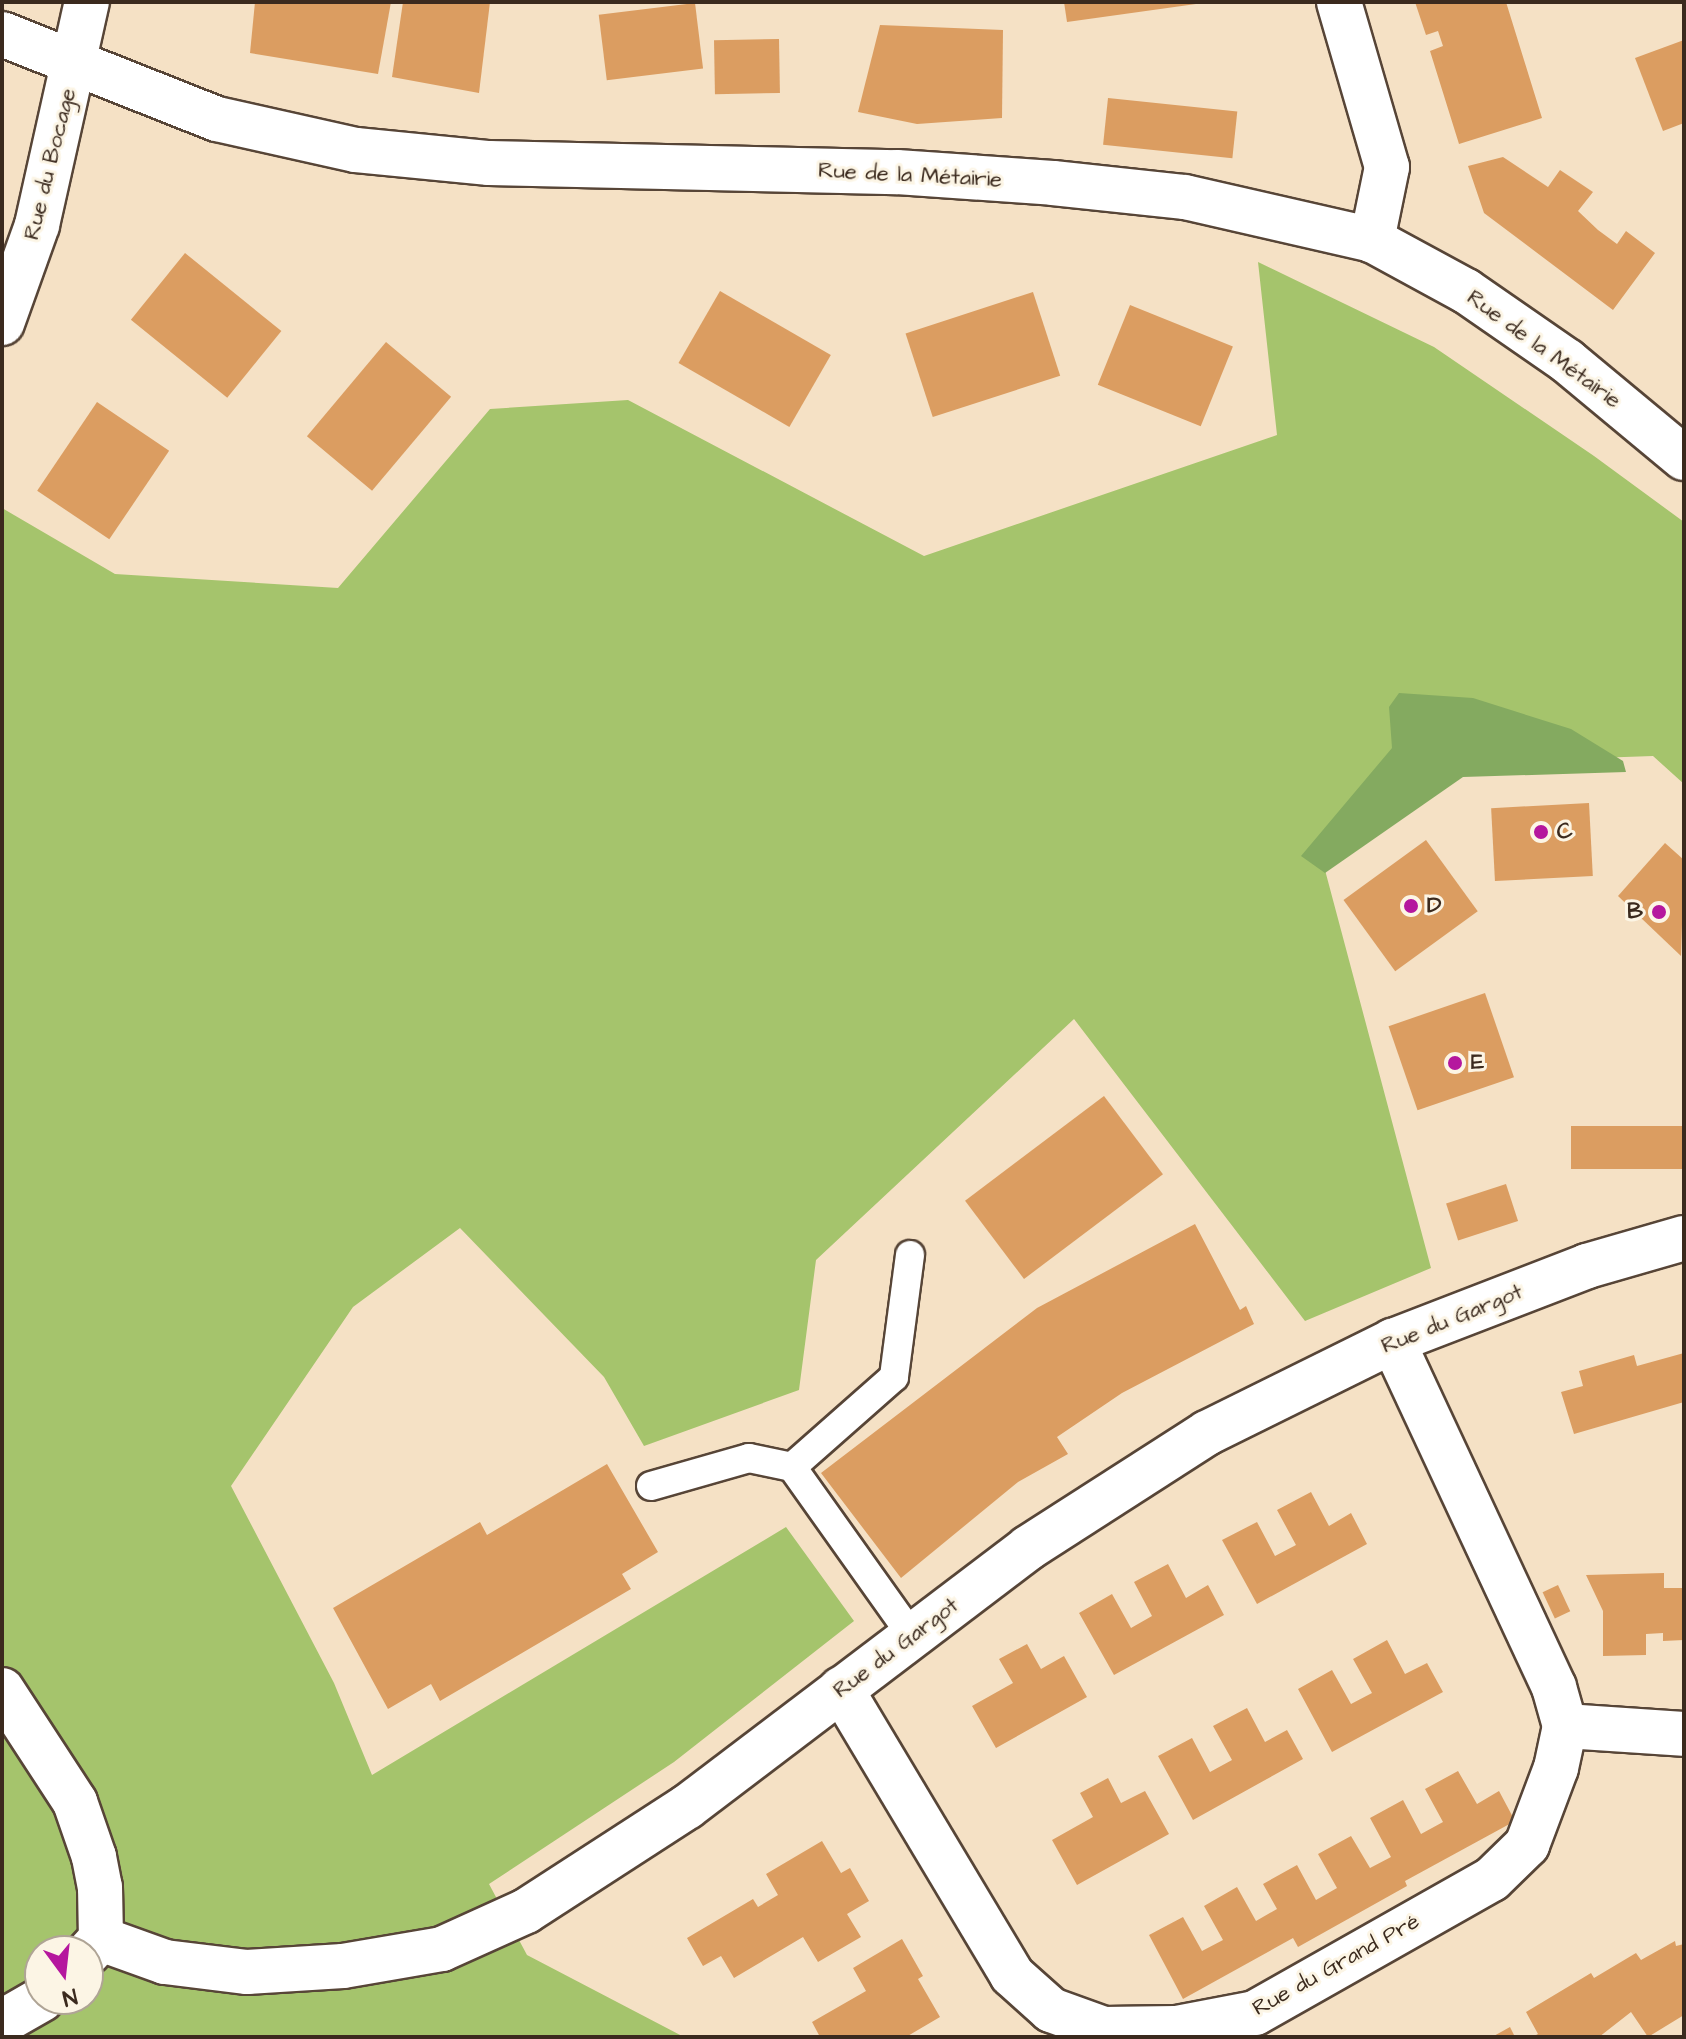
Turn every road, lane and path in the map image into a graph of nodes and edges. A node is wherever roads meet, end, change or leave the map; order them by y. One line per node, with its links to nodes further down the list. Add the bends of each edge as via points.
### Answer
1 (87, 2): 4 (street, Rue du Bocage)
2 (1339, 2): 5 (street, via 1387,167)
3 (2, 34): 4 (street, Rue de la Métairie)
4 (76, 61): 5 (street, Rue de la Métairie, via 217,119 356,150 489,163 881,171 1053,183 1185,197); 6 (street, Rue du Bocage, via 37,225)
5 (1372, 240): 7 (street, Rue de la Métairie, via 1466,291 1567,361)
6 (2, 323)
7 (1684, 458)
8 (1684, 1238): 10 (street, Rue du Gargot, via 1587,1266)
9 (910, 1255): 11 (lane, via 894,1377)
10 (1393, 1341): 13 (street, Rue du Gargot, via 1207,1433 1028,1548); 16 (street, Rue du Grand Pré, via 1554,1687)
11 (792, 1467): 12 (lane, via 749,1458); 13 (lane)
12 (651, 1486)
13 (912, 1636): 14 (street, Rue du Gargot)
14 (841, 1689): 19 (street, Rue du Gargot, via 687,1807 540,1903 442,1949 343,1966 247,1972); 22 (street, Rue du Grand Pré, via 1012,1975 1051,2010)
15 (2, 1690): 18 (street, via 75,1802 100,1887)
16 (1565, 1726): 17 (street); 22 (street, Rue du Grand Pré, via 1556,1768 1527,1845 1492,1879 1255,2013 1176,2028)
17 (1684, 1734)
18 (95, 1935)
19 (104, 1948)
20 (24, 2009): 21 (street)
21 (2, 2022)
22 (1103, 2033)

